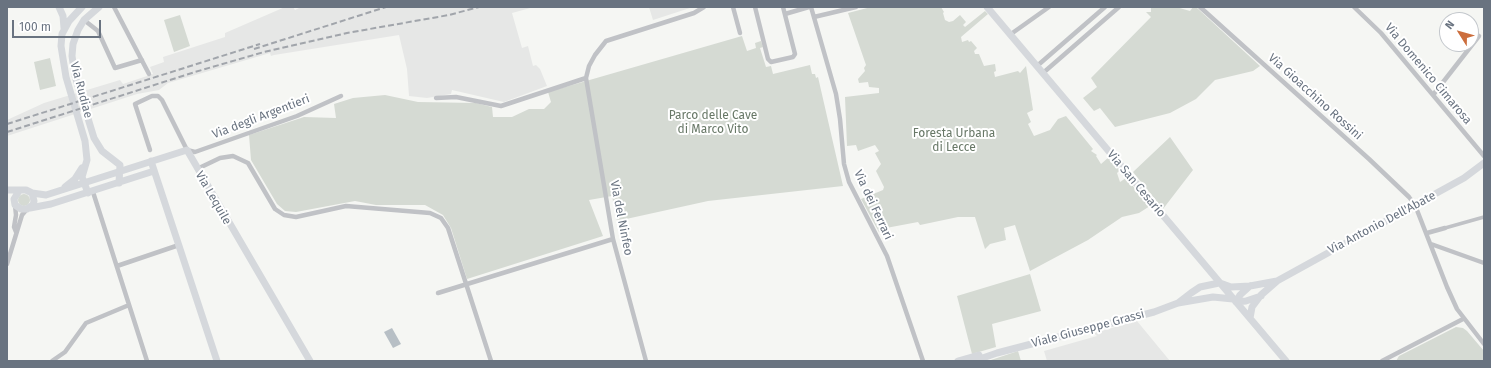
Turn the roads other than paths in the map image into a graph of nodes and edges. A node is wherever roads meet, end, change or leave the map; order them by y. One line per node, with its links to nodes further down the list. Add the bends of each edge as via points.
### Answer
1 (59, 7): 21 (main road, Via Rudiae, via 63,16)
2 (82, 7): 21 (main road, via 68,21)
3 (100, 7): 19 (main road, Via Rudiae)
4 (114, 7): 24 (street)
5 (704, 7): 28 (street, via 694,13 606,41 589,66)
6 (733, 7): 20 (street)
7 (756, 7): 17 (street, via 768,60 771,62 793,57 795,54)
8 (783, 7): 17 (street)
9 (810, 7): 17 (street); 18 (street, Via dei Ferrari)
10 (856, 7): 18 (street)
11 (987, 7): 22 (main road, Via San Cesario)
12 (1050, 7): 22 (street)
13 (1105, 7): 25 (street)
14 (1119, 7): 26 (street)
15 (1200, 7): 50 (street, Via Gioacchino Rossini, via 1369,159)
16 (1354, 7): 29 (street, Via Domenico Cimarosa, via 1381,33)
17 (785, 14)
18 (814, 17): 82 (street, Via dei Ferrari, via 836,94 844,164 849,182 887,256)
19 (84, 20): 24 (street, via 98,31 115,68); 39 (main road, Via Rudiae, via 73,44 75,76 94,138 102,151 118,161)
20 (740, 33)
21 (62, 34): 34 (main road, Via Rudiae, via 62,56)
22 (1010, 34): 25 (main road, Via San Cesario)
23 (1467, 52): 29 (street)
24 (142, 60): 27 (street)
25 (1037, 66): 26 (main road, Via San Cesario)
26 (1043, 73): 63 (main road, Via San Cesario)
27 (149, 74)
28 (586, 78): 31 (street, via 501,106 456,97); 56 (street, Via del Ninfeo)
29 (1433, 95): 35 (street, Via Domenico Cimarosa)
30 (341, 96): 33 (street, Via degli Argentieri, via 297,116 236,138 195,152)
31 (436, 98)
32 (150, 150): 33 (street, Via Lequile, via 135,104 158,96)
33 (187, 150): 36 (main road); 38 (main road, Via Lequile)
34 (87, 154): 41 (main road, Via Rudiae, via 82,174); 45 (main road, via 75,179)
35 (1484, 156)
36 (151, 161): 39 (main road); 40 (main road)
37 (1484, 163): 50 (main road, Via Antonio Dell'Abate, via 1464,178)
38 (197, 169): 64 (street, via 220,158 233,156 248,163 275,209 284,215 296,217 346,206 430,212 440,218 448,228); 79 (main road, Via Lequile)
39 (121, 170): 41 (main road); 42 (main road)
40 (154, 171): 42 (main road); 58 (main road)
41 (84, 182): 45 (main road); 46 (main road)
42 (119, 183): 46 (main road)
43 (7, 190): 44 (main road)
44 (19, 191): 47 (main road, via 26,190); 49 (main road, via 15,195)
45 (59, 191): 47 (main road, via 46,195)
46 (90, 192): 51 (main road); 61 (street)
47 (32, 193): 51 (main road, via 34,201)
48 (7, 195): 49 (main road)
49 (15, 204): 51 (main road, via 20,209); 54 (street)
50 (1415, 205): 55 (street); 62 (main road, Via Antonio Dell'Abate)
51 (29, 208): 54 (street, via 22,215)
52 (1484, 217): 53 (street)
53 (1445, 228): 55 (street)
54 (16, 232): 60 (street)
55 (1427, 233): 57 (street)
56 (613, 239): 64 (street); 81 (street, Via del Ninfeo)
57 (1431, 244): 59 (street); 73 (street, via 1447,287)
58 (179, 245): 61 (street); 78 (main road)
59 (1484, 263)
60 (7, 264)
61 (117, 266): 71 (street)
62 (1277, 281): 65 (main road, Via Antonio Dell'Abate); 67 (main road, Via Antonio Dell'Abate)
63 (1219, 282): 65 (main road, Via Antonio Dell'Abate, via 1231,287); 68 (main road, via 1218,290); 69 (main road, Via San Cesario); 70 (main road, Viale Giuseppe Grassi, via 1200,287)
64 (466, 284): 66 (street); 80 (street)
65 (1250, 286): 69 (main road)
66 (438, 293)
67 (1261, 295): 69 (main road, Via Antonio Dell'Abate, via 1246,301); 72 (main road, Via Antonio Dell'Abate, via 1252,307)
68 (1213, 297): 69 (main road, Viale Giuseppe Grassi); 70 (main road, Viale Giuseppe Grassi)
69 (1235, 300): 72 (main road, Via San Cesario)
70 (1178, 304): 75 (main road, Viale Giuseppe Grassi)
71 (129, 305): 76 (street, via 86,323 65,352); 77 (street)
72 (1250, 318): 85 (main road, Via San Cesario)
73 (1463, 319): 74 (street); 86 (street)
74 (1484, 344)
75 (997, 353): 83 (main road, Viale Giuseppe Grassi); 84 (main road, Viale Giuseppe Grassi)
76 (52, 361)
77 (147, 361)
78 (218, 361)
79 (310, 361)
80 (491, 361)
81 (646, 361)
82 (923, 361)
83 (958, 361)
84 (974, 361)
85 (1286, 361)
86 (1382, 361)

